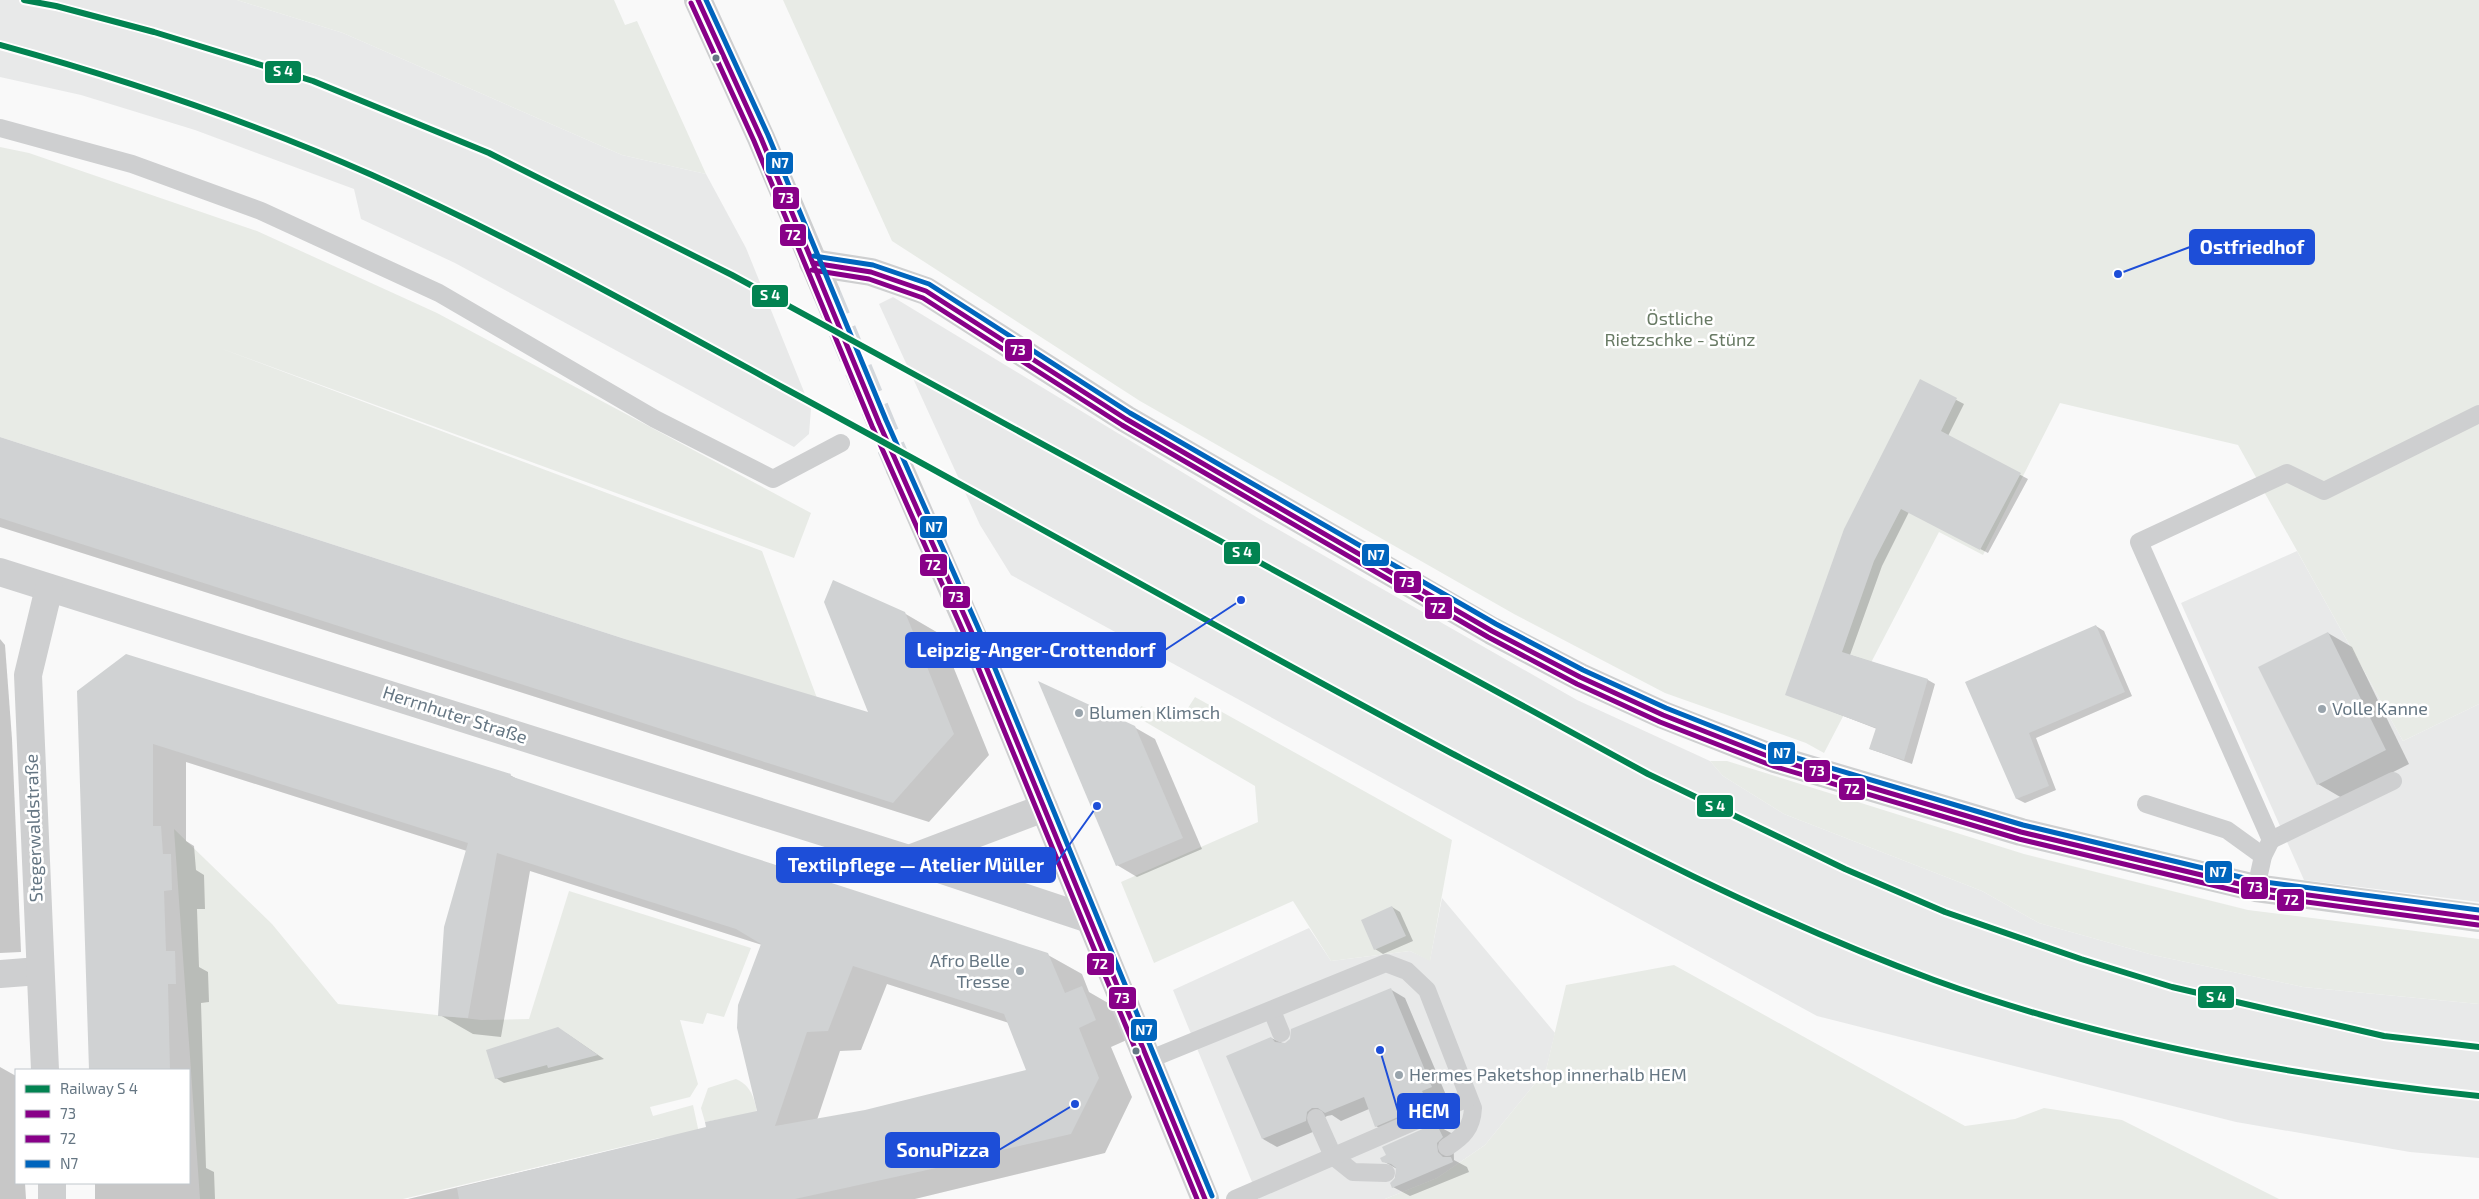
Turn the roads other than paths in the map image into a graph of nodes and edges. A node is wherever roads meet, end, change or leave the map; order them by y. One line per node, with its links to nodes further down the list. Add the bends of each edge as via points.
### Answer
1 (698, 0): 3 (street, via 761,138)
2 (0, 128): 6 (lane, via 132,164 261,211 439,293 655,419 773,479)
3 (812, 263): 4 (street); 16 (street, via 871,272 926,291 1126,419 1492,631 1663,715 1775,759 1877,790 2021,832)
4 (826, 292)
5 (2479, 414): 13 (lane, via 2324,491 2287,473 2139,542)
6 (841, 443)
7 (900, 469): 12 (street)
8 (0, 572): 9 (street, Herrnhuter Straße)
9 (49, 588): 15 (street, Herrnhuter Straße); 19 (street, Stegerwaldstraße, via 28,675)
10 (2393, 781): 13 (lane)
11 (2146, 804): 14 (lane, via 2227,830)
12 (1044, 808): 15 (street); 18 (street)
13 (2271, 840): 14 (lane)
14 (2263, 856): 16 (lane)
15 (909, 859): 18 (street, Herrnhuter Straße)
16 (2256, 888): 17 (street)
17 (2479, 918)
18 (1090, 919): 23 (street)
19 (39, 971): 20 (street); 24 (street, Stegerwaldstraße)
20 (0, 974)
21 (1272, 1011): 22 (lane); 23 (lane); 25 (lane, via 1386,963 1407,971 1427,990)
22 (1280, 1033)
23 (1148, 1060): 32 (street)
24 (45, 1069)
25 (1468, 1098): 27 (lane, via 1473,1108 1472,1122 1461,1138); 28 (lane)
26 (1316, 1118): 28 (lane)
27 (1447, 1147)
28 (1333, 1156): 29 (lane, via 1353,1172); 33 (lane)
29 (1386, 1172)
30 (52, 1184): 31 (street)
31 (52, 1199)
32 (1205, 1199)
33 (1235, 1199)

